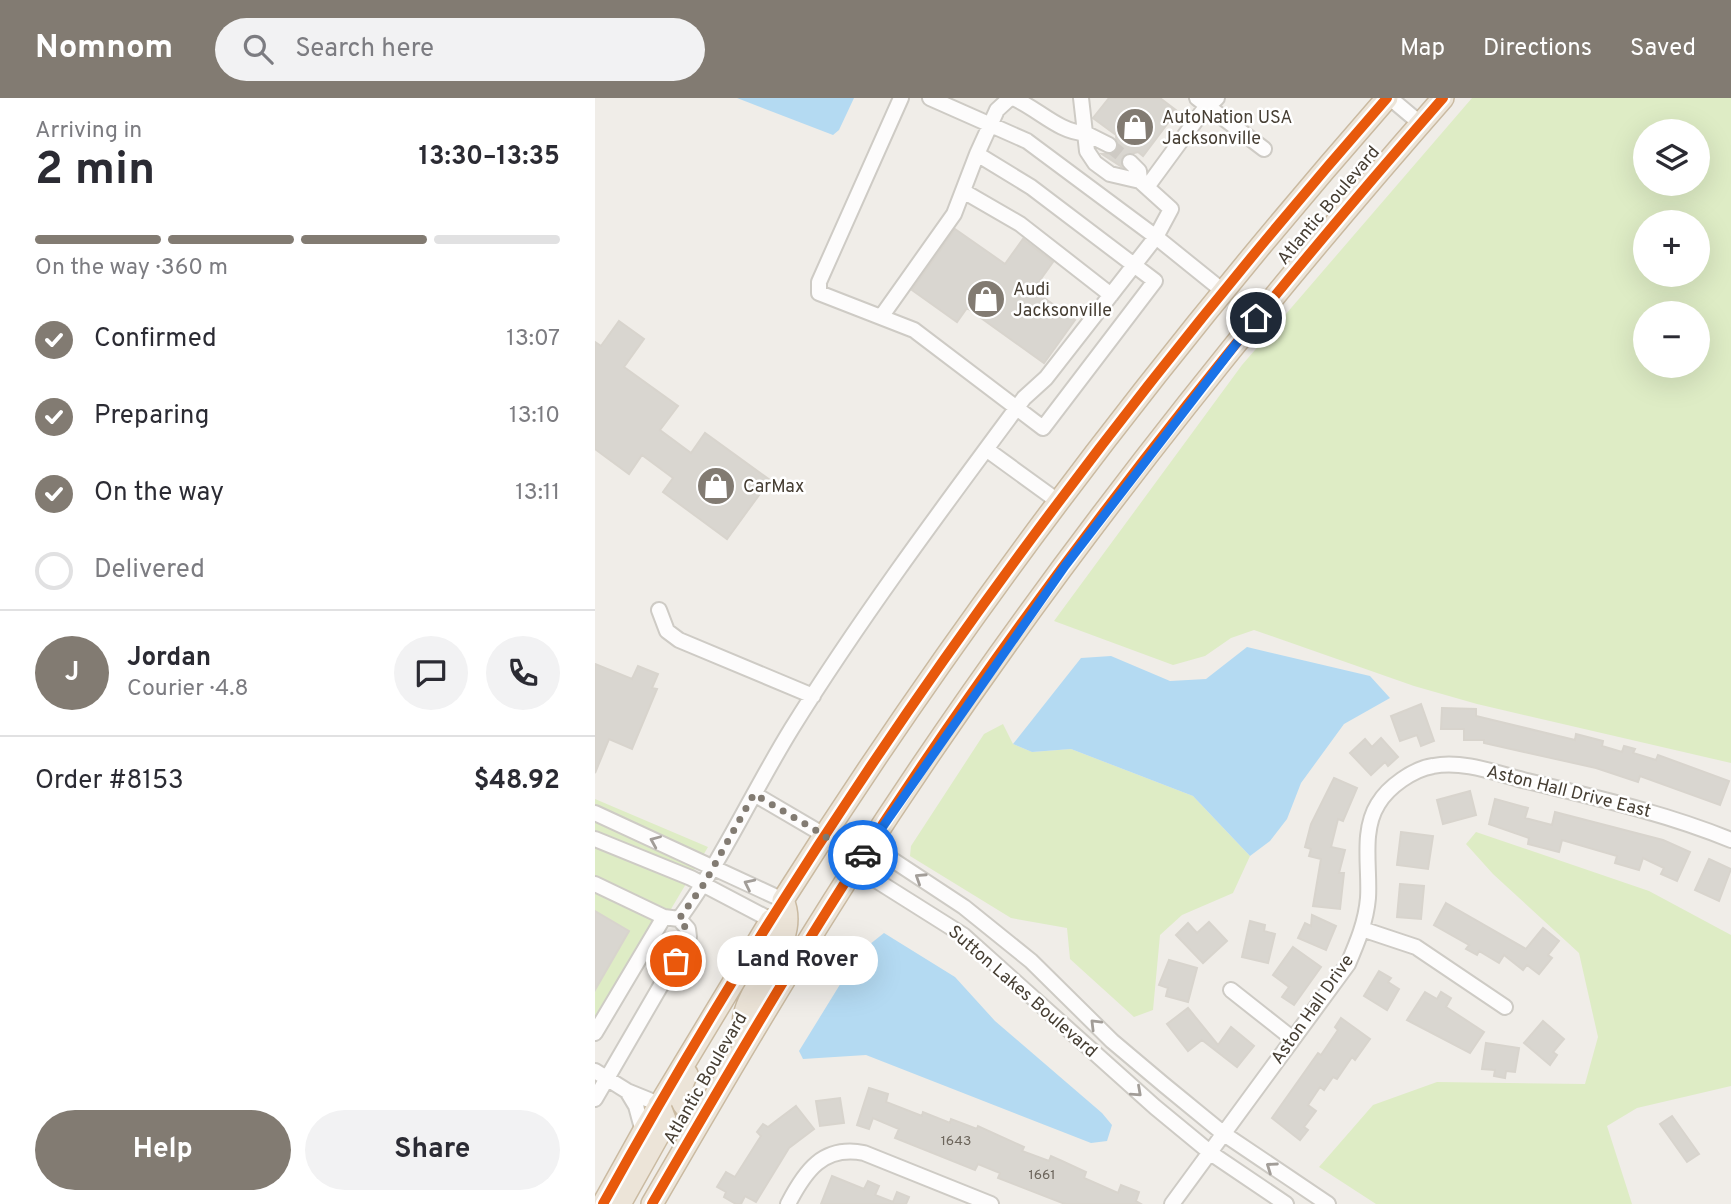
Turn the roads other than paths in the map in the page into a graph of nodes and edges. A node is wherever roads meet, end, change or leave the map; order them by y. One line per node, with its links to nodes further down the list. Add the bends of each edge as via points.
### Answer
1 (901, 98): 21 (street, via 819,282 819,293)
2 (930, 98): 8 (street)
3 (1012, 98): 8 (street); 10 (street, via 1065,129)
4 (1081, 98): 10 (street)
5 (1389, 98): 9 (street); 19 (highway, Atlantic Boulevard)
6 (1443, 98): 9 (highway, Atlantic Boulevard)
7 (1207, 101): 12 (street); 15 (street)
8 (990, 123): 13 (street); 17 (street, via 1027,141)
9 (1421, 124): 33 (highway, Atlantic Boulevard, via 1273,297 1134,474 1006,647)
10 (1085, 133): 11 (street); 15 (street, via 1095,163 1110,174)
11 (1109, 145)
12 (1264, 149)
13 (977, 154): 16 (street); 18 (street, via 1031,187)
14 (1130, 162): 15 (street)
15 (1143, 184): 17 (street, via 1171,209)
16 (963, 191): 20 (street, via 1020,224); 21 (street, via 954,214)
17 (1156, 237): 18 (street); 19 (street)
18 (1134, 266): 20 (street); 22 (street, via 1155,281 1043,428)
19 (1223, 291): 24 (highway, Atlantic Boulevard)
20 (1111, 295): 22 (street)
21 (881, 317): 22 (street, via 915,330)
22 (1016, 409): 23 (street)
23 (986, 449): 24 (street); 26 (street)
24 (1059, 502): 30 (highway, Atlantic Boulevard)
25 (659, 610): 26 (street, via 667,631 679,640)
26 (813, 696): 28 (street)
27 (1405, 778): 32 (street, Aston Hall Drive East, via 1433,766 1474,768 1656,813); 42 (street, Aston Hall Drive, via 1386,794 1371,818 1368,900)
28 (754, 794): 30 (street); 34 (street)
29 (595, 813): 34 (street, one-way to 29)
30 (824, 835): 33 (street, Sutton Lakes Boulevard); 35 (street, Sutton Lakes Boulevard); 38 (highway, Atlantic Boulevard)
31 (595, 839): 37 (street)
32 (1731, 841)
33 (870, 845): 35 (highway, Atlantic Boulevard); 44 (street, Sutton Lakes Boulevard, one-way to 33, via 991,928)
34 (715, 867): 37 (street); 38 (street, one-way to 34)
35 (855, 867): 47 (street, Sutton Lakes Boulevard, via 963,935); 50 (highway, Atlantic Boulevard)
36 (595, 884): 39 (street)
37 (704, 884): 40 (street); 41 (street)
38 (783, 900): 50 (highway, via 788,911 786,928 744,1015)
39 (664, 917): 40 (street); 48 (street)
40 (679, 919): 51 (street, via 689,937)
41 (771, 920): 45 (highway, Atlantic Boulevard)
42 (1362, 929): 46 (street, via 1416,947); 49 (street, Aston Hall Drive, via 1349,964)
43 (1231, 990): 49 (street)
44 (1065, 994): 47 (street); 57 (street, Sutton Lakes Boulevard, one-way to 44, via 1112,1041)
45 (720, 1003): 54 (highway, Atlantic Boulevard); 55 (highway, via 713,1030 681,1086 684,1109)
46 (1505, 1007)
47 (1049, 1012): 58 (street, Sutton Lakes Boulevard, one-way to 58)
48 (595, 1033)
49 (1293, 1038): 57 (street, Aston Hall Drive)
50 (744, 1045): 55 (highway, Atlantic Boulevard)
51 (601, 1075): 52 (street); 53 (street)
52 (627, 1091): 54 (street); 56 (street)
53 (595, 1099)
54 (659, 1104): 56 (highway, Atlantic Boulevard); 60 (highway, via 666,1122)
55 (701, 1120): 61 (highway, Atlantic Boulevard)
56 (643, 1132): 59 (highway, Atlantic Boulevard)
57 (1224, 1133): 58 (street, Aston Hall Drive); 66 (street, Sutton Lakes Boulevard, one-way to 57)
58 (1212, 1154): 64 (street, Aston Hall Drive); 65 (street, Sutton Lakes Boulevard)
59 (603, 1204)
60 (620, 1204)
61 (652, 1204)
62 (788, 1204): 63 (street, via 807,1169 828,1154 845,1151 865,1153)
63 (991, 1204)
64 (1172, 1204)
65 (1286, 1204)
66 (1328, 1204)

